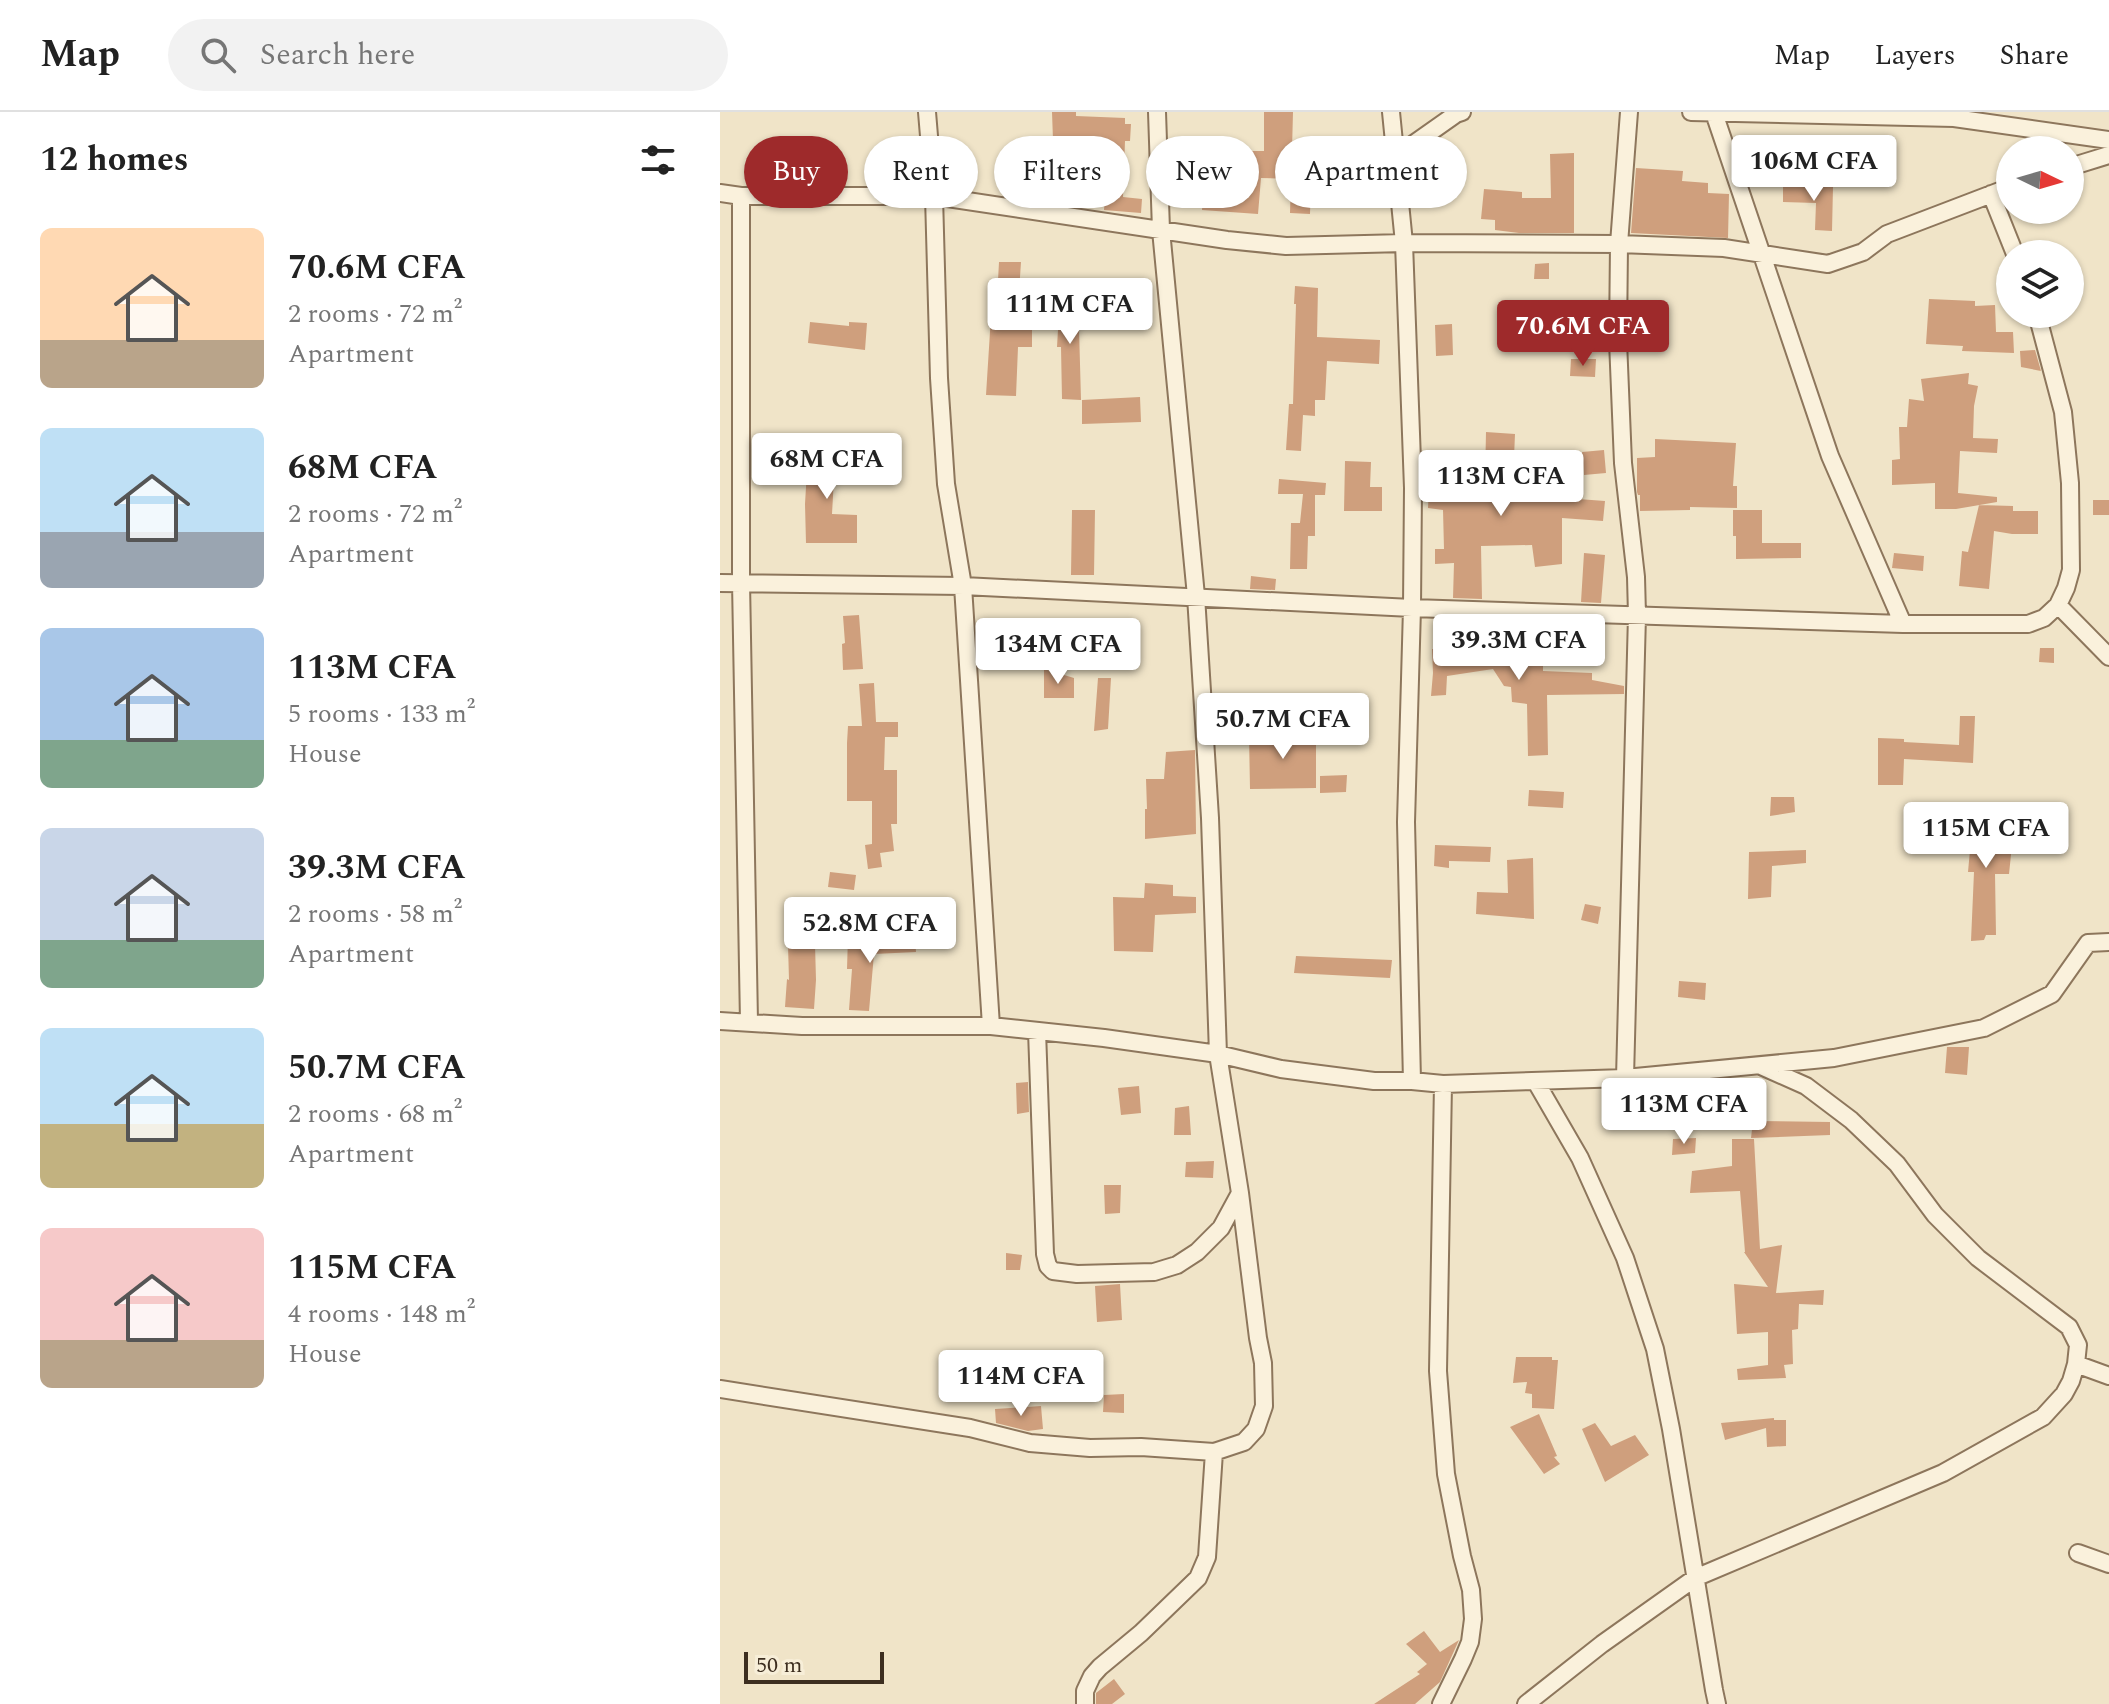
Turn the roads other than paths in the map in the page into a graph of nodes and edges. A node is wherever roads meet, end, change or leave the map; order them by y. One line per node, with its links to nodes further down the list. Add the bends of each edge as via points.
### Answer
1 (927, 112): 8 (street)
2 (1157, 112): 22 (street)
3 (1391, 112): 9 (street)
4 (1462, 112): 10 (street)
5 (1629, 112): 25 (street)
6 (1691, 112): 7 (street)
7 (1714, 113): 11 (street, via 1954,118); 26 (street)
8 (929, 136)
9 (1393, 136)
10 (1425, 136)
11 (2109, 140)
12 (2109, 155): 13 (street)
13 (2084, 163)
14 (1996, 192): 16 (street)
15 (720, 193): 17 (street)
16 (1991, 194): 23 (street); 26 (street, via 1887,234 1863,252 1828,264)
17 (741, 196): 18 (street); 28 (street)
18 (864, 196)
19 (978, 203): 22 (street)
20 (934, 208): 30 (street, via 946,484)
21 (1400, 208): 24 (street)
22 (1161, 230): 24 (street, via 1286,246); 31 (street)
23 (2009, 240)
24 (1404, 243): 25 (street); 33 (street)
25 (1619, 244): 26 (street, via 1724,248); 34 (street, via 1623,463)
26 (1762, 255): 35 (street, via 1830,456)
27 (2041, 328): 32 (street, via 2063,412 2070,483 2071,570)
28 (741, 582): 29 (street); 30 (street); 40 (street)
29 (720, 583)
30 (963, 586): 31 (street); 41 (street)
31 (1196, 596): 33 (street); 43 (street)
32 (2058, 605): 35 (street, via 2028,624); 36 (street)
33 (1412, 608): 34 (street); 46 (street, via 1406,822)
34 (1637, 615): 35 (street); 45 (street)
35 (1903, 624)
36 (2102, 646): 37 (street)
37 (2109, 657)
38 (2109, 942): 44 (street, via 2088,943 2052,994 1984,1028 1834,1058)
39 (720, 1021): 40 (street)
40 (749, 1022): 41 (street)
41 (991, 1026): 42 (street)
42 (1037, 1031): 43 (street); 49 (street, via 1045,1254 1053,1271 1154,1272 1177,1265 1221,1228)
43 (1218, 1054): 46 (street, via 1281,1069); 49 (street)
44 (1760, 1066): 45 (street); 50 (street, via 1806,1086 1897,1164 1935,1215 1978,1258 2069,1327 2078,1345)
45 (1625, 1078): 47 (street)
46 (1412, 1081): 48 (street)
47 (1536, 1082): 48 (street); 56 (street, via 1580,1158 1625,1258 1655,1349)
48 (1443, 1084): 58 (street, via 1438,1371 1446,1474 1473,1619 1470,1642)
49 (1240, 1193): 53 (street, via 1264,1406 1256,1429 1244,1442)
50 (2076, 1364): 51 (street); 56 (street, via 2064,1394 2043,1417 1943,1473)
51 (2109, 1376)
52 (720, 1389): 53 (street, via 970,1428 1030,1443)
53 (1214, 1452): 57 (street, via 1207,1557 1198,1578 1100,1667 1085,1691)
54 (2078, 1553): 55 (street)
55 (2109, 1564)
56 (1695, 1578): 59 (street); 60 (street)
57 (1085, 1704)
58 (1441, 1704)
59 (1526, 1704)
60 (1717, 1704)

